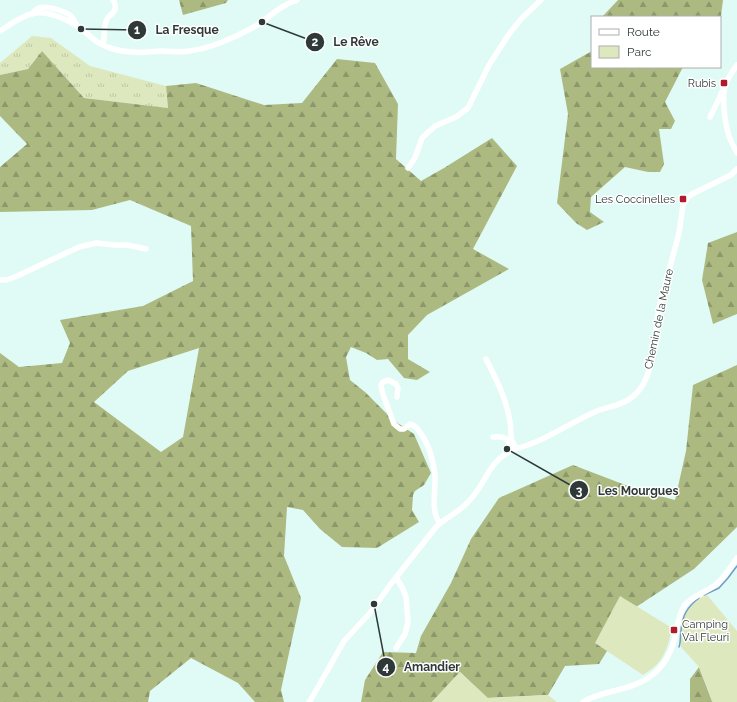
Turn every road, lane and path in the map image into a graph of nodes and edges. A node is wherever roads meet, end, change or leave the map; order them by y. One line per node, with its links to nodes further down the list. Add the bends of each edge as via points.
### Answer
1 (113, 0): 5 (street, via 115,9 107,18)
2 (298, 0): 5 (street, via 247,31 193,51 127,52)
3 (541, 0): 10 (street, via 509,34 468,108 456,117 435,126 422,138 415,158)
4 (0, 31): 5 (street, via 32,14 51,15 76,26)
5 (103, 45)
6 (737, 65): 7 (street)
7 (725, 87): 8 (street); 9 (street, via 725,118)
8 (710, 117)
9 (737, 153)
10 (408, 168)
11 (737, 169): 17 (street, Chemin de la Maure, via 731,175 685,200 659,308 650,367 635,395 622,404 598,410 540,441)
12 (146, 249): 13 (street, via 96,243 79,247 15,277)
13 (0, 280)
14 (486, 359): 17 (street, via 507,406)
15 (397, 397): 18 (street, via 396,384 388,380 383,382 382,391 394,424 400,429 410,424 414,425 430,450 435,475 434,512)
16 (493, 437): 17 (street, via 504,437)
17 (515, 449): 18 (street, Chemin de la Maure, via 496,461 469,502)
18 (440, 523): 20 (street, Chemin de la Maure)
19 (737, 558): 23 (street, via 720,581 692,598 683,608 673,645 654,674 637,684 597,695)
20 (396, 577): 21 (street, via 406,597 408,622 405,634); 22 (street, Chemin de la Maure, via 370,613 344,641)
21 (396, 648)
22 (309, 702)
23 (583, 702)

